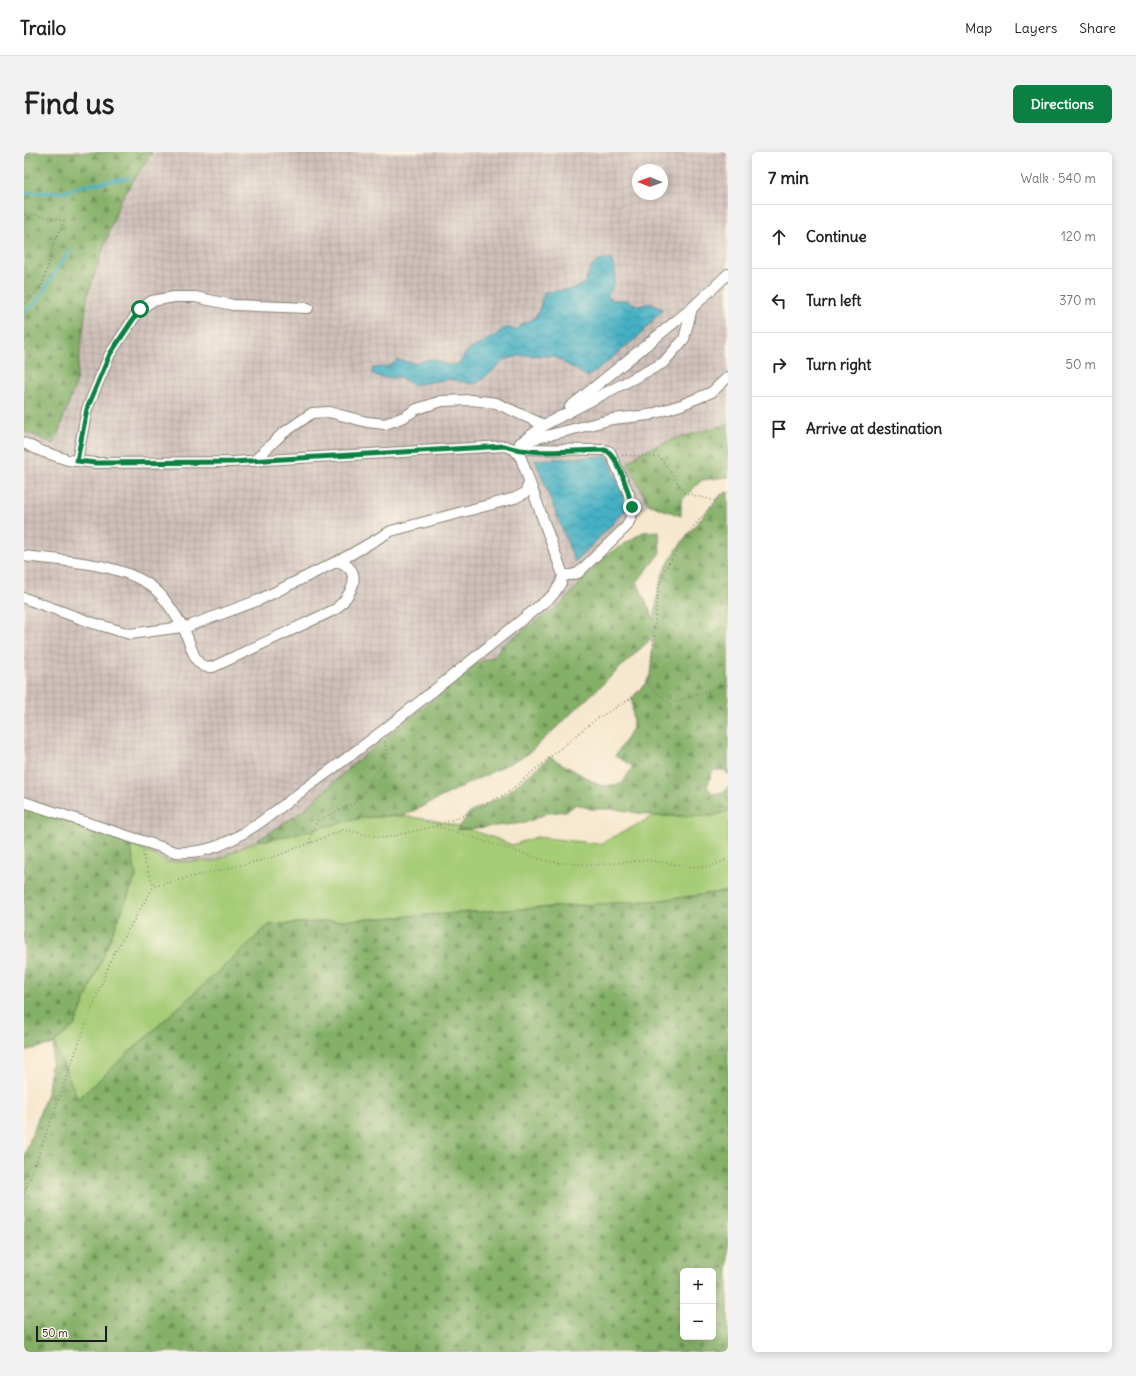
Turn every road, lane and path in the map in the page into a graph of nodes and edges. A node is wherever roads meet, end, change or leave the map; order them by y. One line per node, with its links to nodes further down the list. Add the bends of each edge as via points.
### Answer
1 (353, 152): 2 (path)
2 (349, 153)
3 (24, 214): 5 (path, via 64,221 53,245 43,284)
4 (728, 274): 7 (lane)
5 (24, 306)
6 (308, 308): 13 (lane, via 233,305 195,297 152,301 140,309 110,354 87,409)
7 (692, 308): 9 (lane); 9 (lane, via 684,339 663,363)
8 (728, 377): 11 (lane, via 712,392 681,405 649,415 613,419)
9 (544, 426): 11 (lane); 14 (lane, via 496,403 472,400 442,401 384,424 329,412 312,412 282,434)
10 (24, 443): 13 (lane, via 41,451)
11 (513, 446): 12 (lane, via 605,450); 14 (lane); 15 (lane, via 521,458)
12 (612, 454): 17 (path, via 660,457 685,493); 20 (lane, via 629,494 631,517 627,526 578,573 571,576)
13 (77, 461): 14 (lane)
14 (254, 461)
15 (529, 483): 19 (lane, via 525,493 515,498 391,531); 20 (lane)
16 (728, 492): 17 (path)
17 (716, 501): 23 (path, via 692,528 665,569 658,590 650,675)
18 (24, 556): 22 (lane, via 88,564 142,580 158,592)
19 (338, 561): 22 (lane, via 259,600); 22 (lane, via 348,565 353,573 354,582 346,600 336,609 213,667 198,663)
20 (563, 575): 25 (lane, via 562,583 553,595)
21 (24, 598): 22 (lane, via 93,624 130,634)
22 (183, 627)
23 (646, 683): 24 (path, via 670,704); 27 (path, via 632,698 596,719 506,794)
24 (728, 684)
25 (384, 729): 28 (lane, via 259,822 218,846 191,853 176,852); 29 (path, via 386,754 382,767 373,775 363,794 354,803 317,821 310,837)
26 (24, 802): 28 (lane)
27 (436, 826): 29 (path, via 384,838 343,830); 30 (path, via 550,862 594,866 646,860 709,867)
28 (142, 842): 31 (path, via 145,864)
29 (311, 842): 31 (path, via 259,861)
30 (728, 859)
31 (154, 886): 32 (path, via 113,955)
32 (24, 1194)

